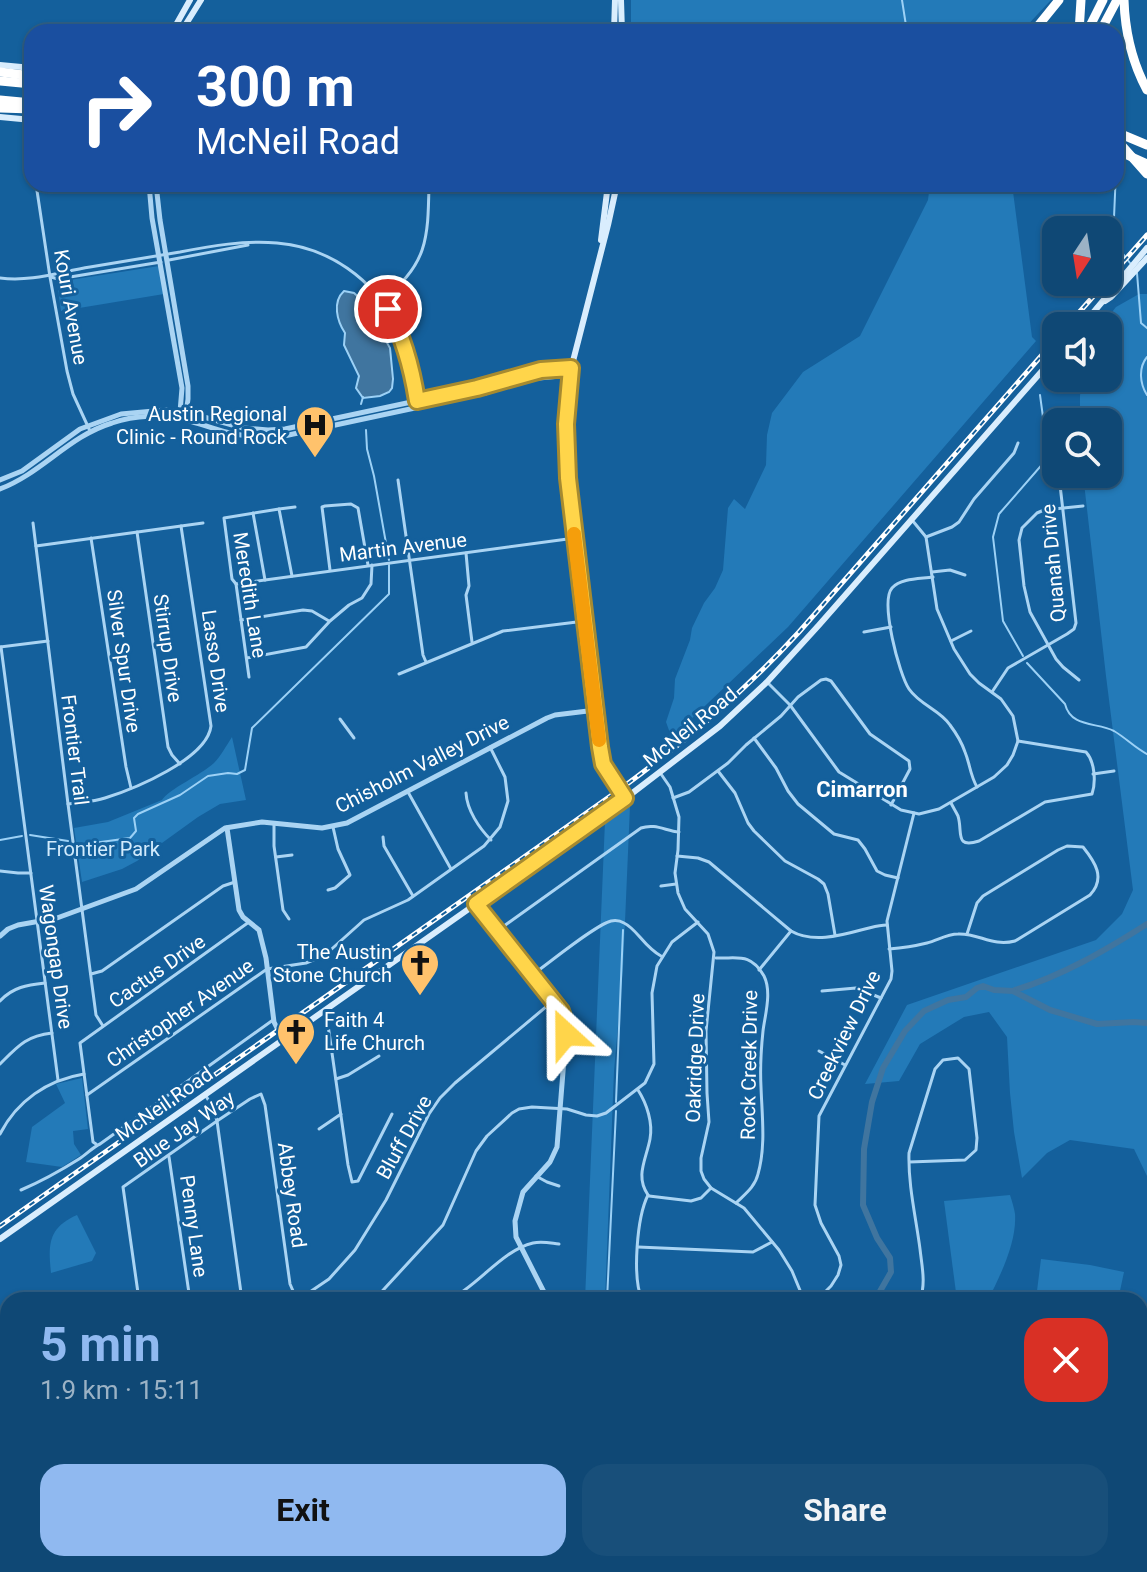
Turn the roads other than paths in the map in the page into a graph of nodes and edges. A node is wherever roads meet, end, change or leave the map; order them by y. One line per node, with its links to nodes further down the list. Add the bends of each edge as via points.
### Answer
1 (190, 0): 10 (main road)
2 (201, 0): 10 (main road)
3 (615, 0): 11 (main road)
4 (621, 0): 12 (main road)
5 (1059, 0): 13 (highway)
6 (1081, 0): 14 (highway)
7 (1103, 0): 15 (highway)
8 (1117, 0): 16 (highway)
9 (1124, 0): 23 (highway, via 1130,47)
10 (181, 23)
11 (614, 24)
12 (622, 24)
13 (1040, 24)
14 (1080, 24)
15 (1091, 24)
16 (1104, 24)
17 (0, 65): 18 (main road)
18 (24, 67)
19 (0, 72): 20 (highway)
20 (24, 75)
21 (0, 81): 22 (highway)
22 (24, 83)
23 (1147, 90)
24 (0, 100): 25 (highway)
25 (24, 102)
26 (0, 108): 27 (highway)
27 (24, 109)
28 (0, 117): 29 (main road)
29 (24, 119)
30 (1124, 135): 31 (highway)
31 (1147, 145)
32 (1124, 148): 35 (highway, bridge)
33 (1124, 154): 34 (highway, bridge)
34 (1147, 164)
35 (1147, 174)
36 (37, 192): 46 (street, Kouri Avenue)
37 (151, 192): 44 (street)
38 (157, 192): 44 (street)
39 (429, 192): 48 (street, via 420,256)
40 (607, 192): 43 (main road)
41 (615, 192): 43 (main road)
42 (1147, 248): 49 (main road)
43 (600, 252): 52 (main road)
44 (163, 258): 46 (street); 48 (street, via 233,243 295,245 345,266); 56 (street)
45 (1147, 258): 49 (main road)
46 (50, 277): 47 (street); 57 (street, Kouri Avenue, via 70,384)
47 (0, 278)
48 (382, 300): 55 (street, via 402,337)
49 (1102, 303): 50 (main road)
50 (1094, 312)
51 (1042, 371): 68 (main road, McNeil Road)
52 (570, 372): 53 (street, via 554,368); 54 (street); 75 (main road, via 566,437)
53 (527, 373): 54 (street); 55 (street)
54 (505, 386): 55 (street)
55 (417, 404): 56 (street, via 268,430)
56 (182, 415): 57 (street, via 137,411)
57 (89, 428): 59 (street, via 69,435 22,471); 62 (street)
58 (1018, 443): 73 (street, via 959,522)
59 (0, 480)
60 (398, 480): 78 (street)
61 (1060, 488): 65 (street, Quanah Drive)
62 (0, 489)
63 (1083, 506): 65 (street)
64 (295, 507): 66 (street)
65 (1062, 508): 95 (street, Quanah Drive, via 1076,623); 95 (street, via 1037,513 1019,536 1027,601)
66 (279, 509): 67 (street); 83 (street)
67 (253, 513): 84 (street); 85 (street, Meredith Lane, via 224,518)
68 (912, 520): 73 (street); 102 (main road, McNeil Road)
69 (33, 523): 76 (street, Frontier Trail)
70 (203, 523): 71 (street)
71 (181, 526): 72 (street); 111 (street, Lasso Drive, via 211,729)
72 (137, 532): 74 (street); 111 (street, Stirrup Drive, via 168,747)
73 (926, 537): 81 (street)
74 (91, 538): 76 (street); 117 (street, Silver Spur Drive)
75 (575, 538): 77 (street, Martin Avenue); 88 (main road)
76 (36, 546): 92 (street, Frontier Trail)
77 (466, 553): 78 (street, Martin Avenue); 94 (street)
78 (410, 560): 79 (street, Martin Avenue); 98 (street)
79 (370, 565): 80 (street, Martin Avenue); 80 (street, via 359,511 349,503 322,507); 87 (street, via 371,584 362,598)
80 (330, 570): 83 (street, Martin Avenue)
81 (932, 575): 82 (street, via 950,570); 89 (street, via 903,582 889,592); 93 (street, via 937,609)
82 (965, 575)
83 (292, 576): 84 (street, Martin Avenue)
84 (265, 580): 85 (street, Martin Avenue)
85 (236, 584): 86 (street, Meredith Lane)
86 (241, 620): 87 (street, via 303,610); 97 (street, Meredith Lane)
87 (330, 621): 97 (street, via 306,647)
88 (585, 621): 94 (street, via 509,629); 105 (main road)
89 (891, 627): 91 (street); 116 (street, via 908,688 950,725)
90 (971, 631): 93 (street)
91 (864, 632)
92 (48, 641): 96 (street); 123 (street, Frontier Trail)
93 (951, 641): 103 (street, via 970,674)
94 (472, 642): 98 (street)
95 (1048, 645): 101 (street); 103 (street, Quanah Drive, via 1008,668)
96 (0, 647): 137 (street, Wagongap Drive)
97 (247, 658): 100 (street, Meredith Lane)
98 (426, 662): 99 (street)
99 (399, 674)
100 (249, 677)
101 (1079, 680)
102 (767, 682): 104 (street); 114 (main road, McNeil Road)
103 (992, 692): 109 (street, via 1011,710)
104 (790, 705): 108 (street); 124 (street, via 839,772); 124 (street, via 821,680 831,681 866,730 909,761)
105 (596, 710): 110 (street, Chisholm Valley Drive, via 555,715); 121 (main road, via 603,764)
106 (340, 719): 107 (street)
107 (354, 738)
108 (754, 738): 112 (street); 138 (street, via 798,804 834,834 858,840 877,871)
109 (1018, 741): 115 (street, via 1086,752); 116 (street, via 1007,765)
110 (490, 747): 118 (street, Chisholm Valley Drive); 131 (street, via 508,795 503,822)
111 (180, 764): 117 (street, Lasso Drive)
112 (718, 771): 120 (street); 154 (street, via 754,831 785,861 824,884)
113 (1114, 771): 115 (street)
114 (661, 773): 120 (street); 121 (main road, McNeil Road)
115 (1093, 774): 122 (street, via 1092,794 1045,802 975,843 962,840)
116 (977, 787): 122 (street)
117 (131, 788): 123 (street, Lasso Drive)
118 (408, 791): 127 (street, Chisholm Valley Drive); 135 (street)
119 (466, 793): 131 (street, via 479,826)
120 (673, 798): 129 (street)
121 (623, 800): 144 (main road, McNeil Road)
122 (951, 803): 125 (street)
123 (68, 804): 145 (street, Frontier Trail)
124 (891, 805): 125 (street)
125 (914, 813): 138 (street, Creekview Drive)
126 (274, 823): 127 (street, Chisholm Valley Drive); 128 (street, Chisholm Valley Drive); 134 (street)
127 (333, 827): 142 (street, via 350,875)
128 (227, 828): 139 (street); 145 (street, Chisholm Valley Drive, via 141,886)
129 (679, 832): 133 (street); 151 (street, via 641,828)
130 (383, 837): 143 (street)
131 (491, 840): 135 (street, Christopher Avenue)
132 (292, 855): 134 (street)
133 (677, 856): 140 (street); 152 (street, via 709,862)
134 (276, 857): 146 (street, via 283,910)
135 (451, 869): 143 (street, Christopher Avenue)
136 (0, 871): 137 (street)
137 (31, 873): 147 (street, Wagongap Drive)
138 (898, 878): 150 (street, Creekview Drive)
139 (235, 882): 148 (street, via 240,912); 161 (street)
140 (676, 884): 141 (street); 149 (street, via 682,904)
141 (661, 886)
142 (328, 890)
143 (413, 896): 159 (street, Christopher Avenue, via 364,920 320,958)
144 (476, 904): 151 (street); 169 (main road, McNeil Road)
145 (82, 908): 147 (street, Chisholm Valley Drive); 161 (street, Frontier Trail)
146 (289, 919)
147 (37, 921): 155 (street, Chisholm Valley Drive); 163 (street, Wagongap Drive)
148 (249, 922): 159 (street, via 259,930); 170 (street, Cactus Drive)
149 (698, 922): 157 (street); 158 (street)
150 (887, 925): 154 (street); 156 (street, Creekview Drive)
151 (497, 931): 162 (street)
152 (791, 931): 154 (street, via 808,938); 160 (street)
153 (967, 934): 153 (street, via 995,943 1015,941 1090,895 1098,885 1097,866 1083,847 1058,850 983,896); 156 (street)
154 (835, 935)
155 (0, 936)
156 (889, 949): 165 (street, Creekview Drive, via 892,975)
157 (662, 956): 162 (street, via 622,921 613,921); 181 (street, via 652,993 654,1064)
158 (715, 958): 160 (street, Rock Creek Drive, via 741,957); 196 (street, Oakridge Drive, via 706,1031 709,1122 700,1162)
159 (267, 969): 168 (street); 183 (street, Christopher Avenue)
160 (759, 970): 199 (street, Rock Creek Drive, via 768,991 760,1168 752,1188)
161 (91, 974): 170 (street, Frontier Trail, via 96,1015)
162 (532, 975): 167 (street)
163 (45, 983): 166 (street, via 19,987); 172 (street, Wagongap Drive)
164 (822, 991): 165 (street, via 856,988)
165 (881, 998): 177 (street, Creekview Drive)
166 (0, 1001)
167 (553, 1001): 185 (street, via 566,1028); 209 (street, Bluff Drive, via 440,1098 355,1250)
168 (272, 1005): 171 (street); 171 (street)
169 (325, 1010): 173 (main road, McNeil Road); 179 (street)
170 (103, 1026): 178 (street, Cactus Drive, via 80,1043)
171 (276, 1026): 173 (street); 191 (street, via 262,1028)
172 (52, 1033): 176 (street, via 25,1040); 180 (street, Wagongap Drive)
173 (283, 1040): 184 (main road, McNeil Road)
174 (819, 1051): 177 (street)
175 (379, 1056): 179 (street)
176 (0, 1064)
177 (845, 1065): 215 (street, Creekview Drive, via 819,1116 815,1199 840,1270)
178 (84, 1074): 180 (street); 183 (street)
179 (336, 1079): 186 (street)
180 (58, 1080): 190 (street, via 14,1113)
181 (638, 1090): 185 (street, via 597,1116); 198 (street, via 647,1105 651,1135 641,1172)
182 (261, 1094): 188 (street, Blue Jay Way); 208 (street, Abbey Road)
183 (87, 1095): 191 (street)
184 (204, 1095): 188 (street); 200 (main road, McNeil Road)
185 (560, 1109): 194 (street, via 555,1153); 210 (street, via 519,1109 487,1136 443,1225)
186 (341, 1114): 187 (street, via 354,1183); 189 (street)
187 (392, 1114)
188 (217, 1121): 192 (street, Blue Jay Way); 207 (street)
189 (319, 1129)
190 (0, 1134)
191 (96, 1144): 197 (street, via 52,1177)
192 (169, 1157): 205 (street, Blue Jay Way, via 123,1187); 206 (street, Penny Lane)
193 (909, 1162): 193 (street, via 965,1160 976,1150 969,1069 958,1058 943,1060 935,1069); 216 (street)
194 (536, 1176): 195 (street); 204 (street, via 523,1192 516,1215)
195 (559, 1186)
196 (711, 1188): 198 (street, via 691,1201); 199 (street)
197 (21, 1190)
198 (648, 1195): 203 (street, via 640,1212)
199 (736, 1203): 201 (street)
200 (0, 1239)
201 (772, 1242): 203 (street, via 753,1252); 214 (street)
202 (559, 1244): 204 (street, via 537,1242)
203 (638, 1247): 213 (street)
204 (522, 1248): 211 (street); 212 (street)
205 (138, 1292)
206 (189, 1292)
207 (241, 1292)
208 (294, 1292)
209 (310, 1292)
210 (381, 1292)
211 (463, 1292)
212 (544, 1292)
213 (640, 1292)
214 (801, 1292)
215 (825, 1292)
216 (923, 1292)

